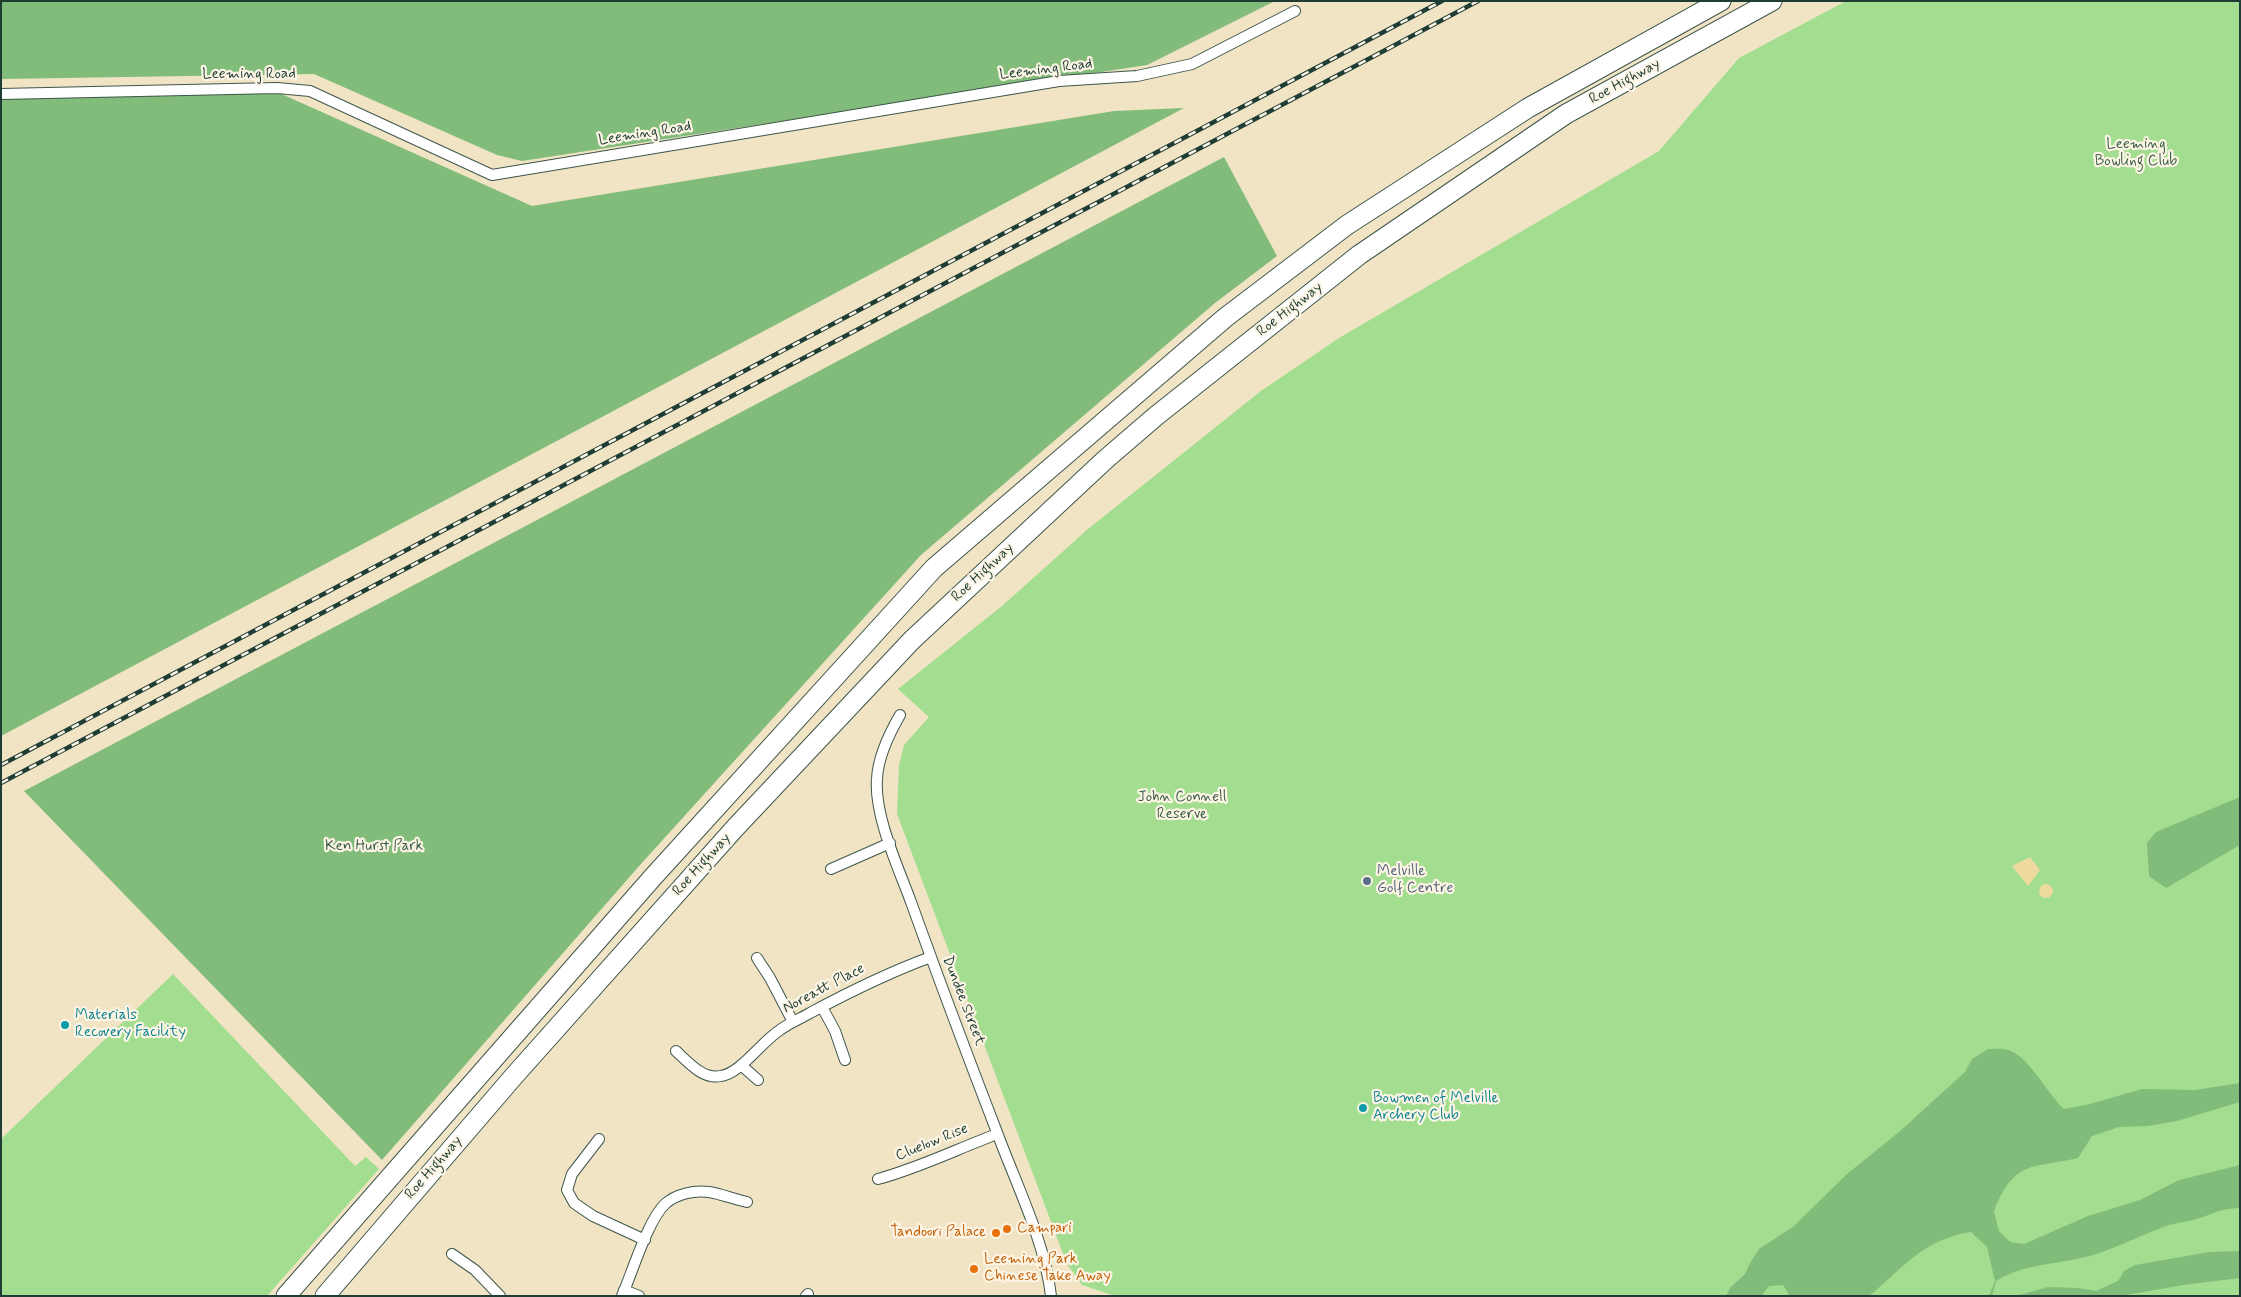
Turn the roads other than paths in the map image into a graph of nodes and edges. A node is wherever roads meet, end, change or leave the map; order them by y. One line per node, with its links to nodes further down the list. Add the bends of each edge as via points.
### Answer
1 (1721, 1): 23 (highway, Roe Highway, via 1528,108 1347,225 1226,317 934,568 653,877)
2 (1772, 1): 24 (highway, Roe Highway, via 1566,114 1359,256 1106,459 912,640 742,820 507,1083)
3 (1295, 11): 4 (street, Leeming Road, via 1192,64 1138,76 1058,81 492,175 310,91 276,88)
4 (1, 94)
5 (900, 715): 6 (street, Dundee Street, via 888,736 877,778 878,801)
6 (890, 843): 7 (street); 8 (street, Dundee Street)
7 (831, 868)
8 (931, 957): 10 (street, Noreatt Place, via 866,983); 16 (street, Dundee Street)
9 (757, 958): 11 (street)
10 (822, 1007): 11 (street, Noreatt Place); 13 (street)
11 (793, 1022): 14 (street, Noreatt Place, via 763,1042)
12 (676, 1051): 14 (street, Noreatt Place, via 706,1075 730,1074)
13 (845, 1060)
14 (742, 1065): 15 (street)
15 (758, 1080)
16 (997, 1134): 18 (street, Cluelow Rise, via 911,1170); 27 (street, Dundee Street, via 1028,1211 1048,1273)
17 (599, 1139): 20 (street, via 572,1174 567,1190 574,1203 593,1216)
18 (878, 1179)
19 (747, 1202): 20 (street, via 710,1192 681,1195 664,1205)
20 (645, 1240): 22 (street)
21 (452, 1254): 25 (street, via 475,1270)
22 (623, 1293): 26 (street)
23 (286, 1296)
24 (325, 1296)
25 (500, 1296)
26 (639, 1296)
27 (1051, 1296)

